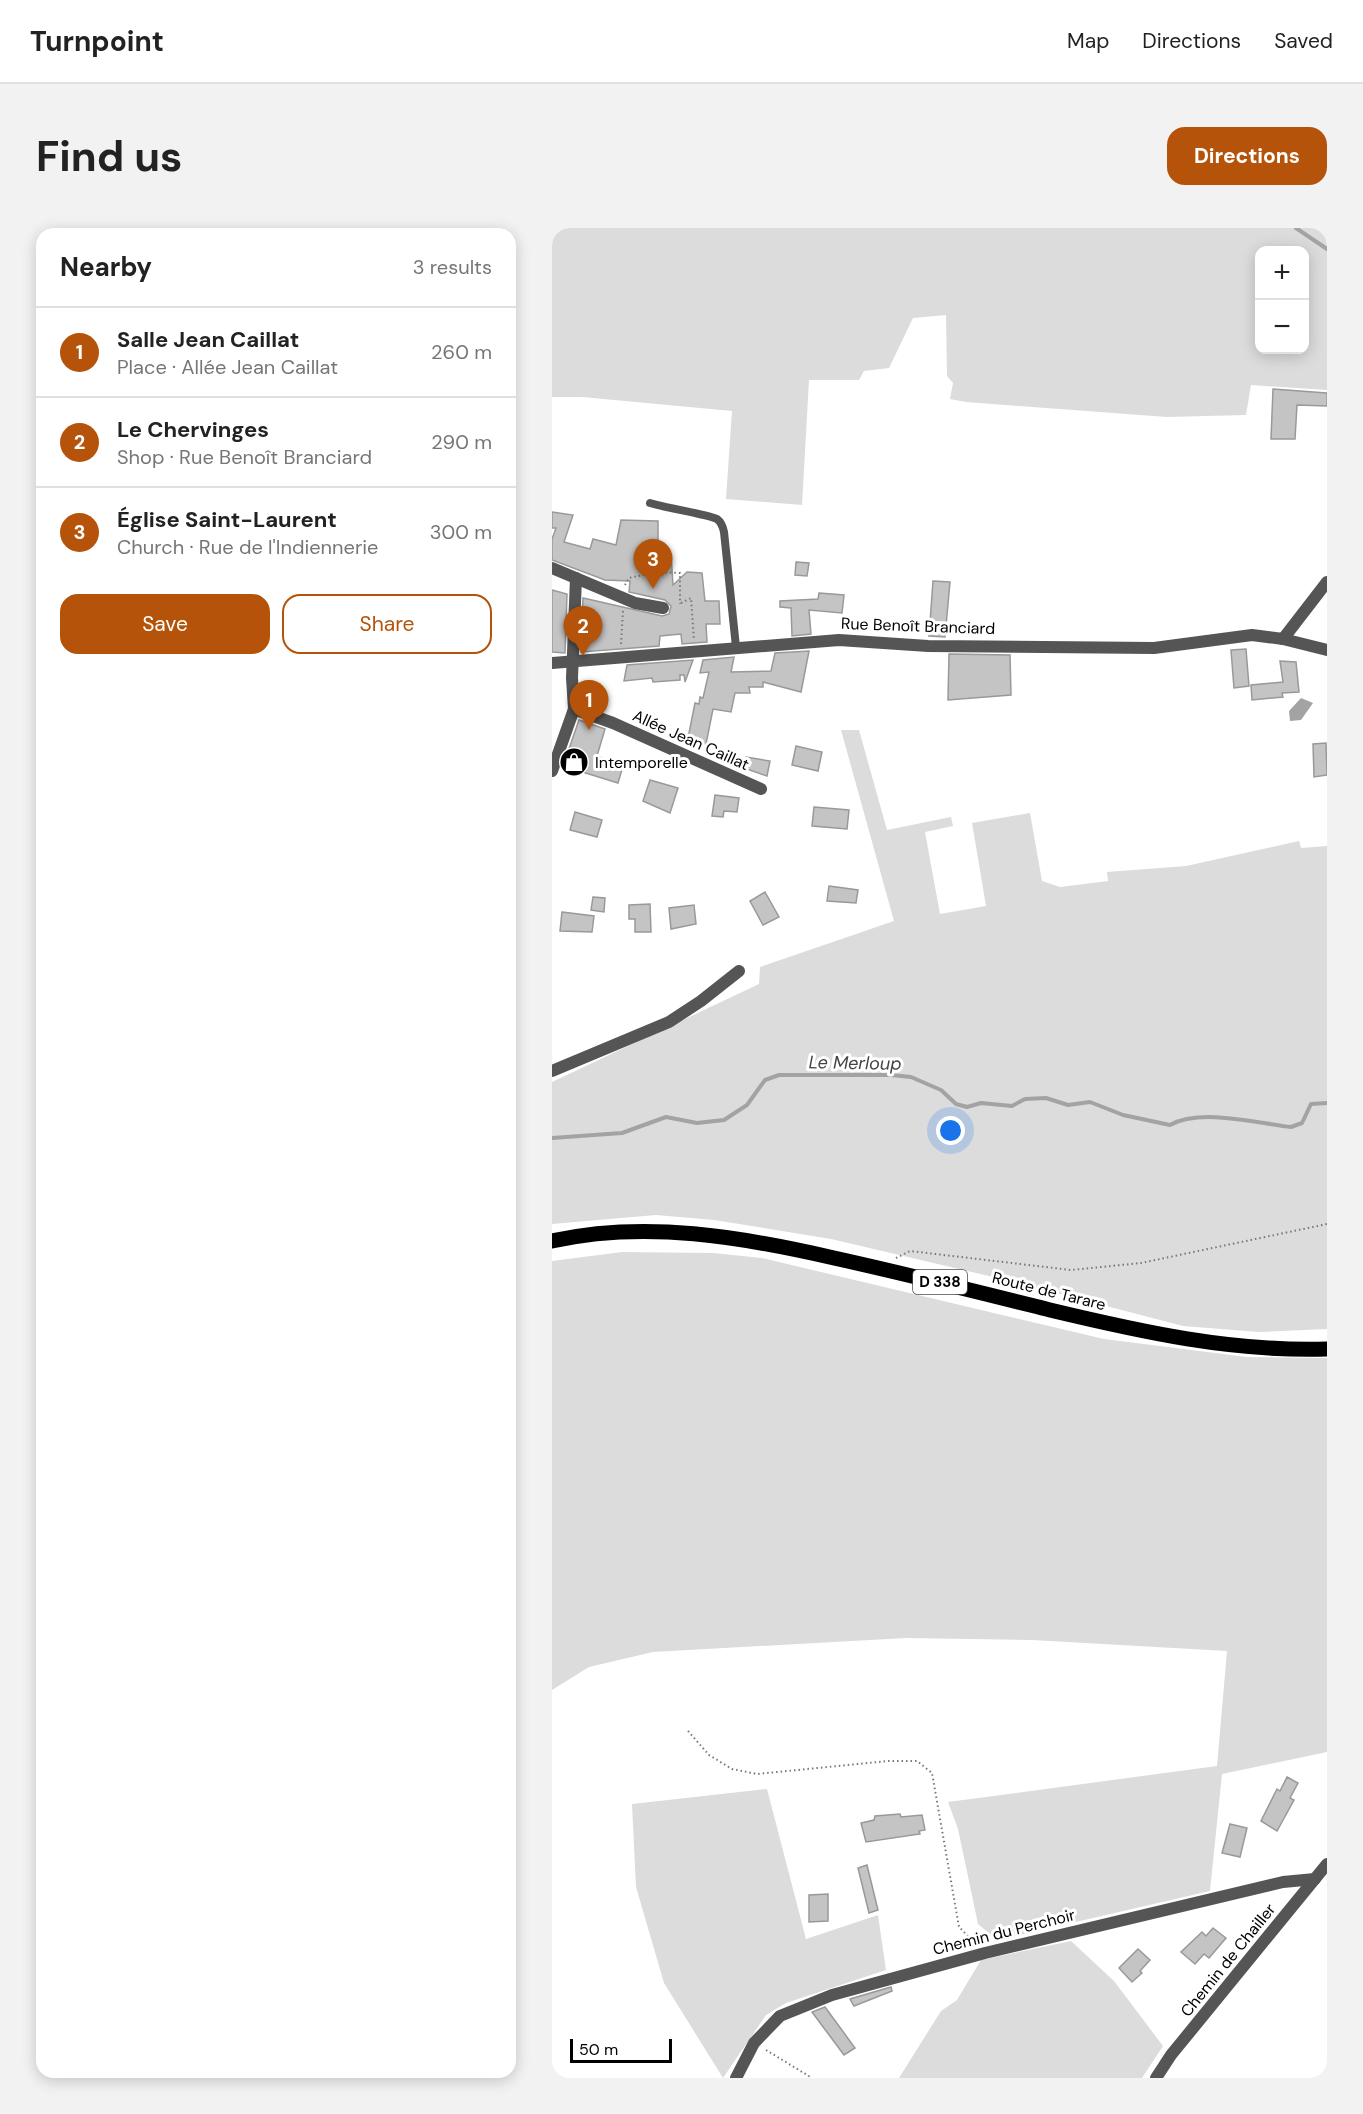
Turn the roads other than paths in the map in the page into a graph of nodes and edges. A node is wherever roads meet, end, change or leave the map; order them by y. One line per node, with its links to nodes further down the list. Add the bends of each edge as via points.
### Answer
1 (650, 503): 7 (lane, via 707,515 721,524)
2 (552, 568): 3 (street)
3 (576, 578): 5 (street, via 621,598); 10 (street)
4 (1327, 582): 6 (street)
5 (663, 609)
6 (1283, 639): 7 (street, Rue Benoît Branciard, via 1236,636 1154,648 928,646 839,640); 8 (street, Rue Benoît Branciard)
7 (736, 647): 10 (street, Rue Benoît Branciard)
8 (1327, 650)
9 (552, 663): 10 (street, Rue Benoît Branciard)
10 (572, 663): 11 (street)
11 (574, 710): 12 (street); 13 (street, Allée Jean Caillat, via 613,723)
12 (552, 771)
13 (761, 789)
14 (739, 971): 15 (street, via 669,1022)
15 (552, 1071)
16 (552, 1241): 17 (main road, Route de Tarare / D 338, via 602,1234 698,1233 770,1242 1170,1337 1245,1347)
17 (1327, 1349)
18 (1327, 1864): 19 (street, Chemin de Chailler)
19 (1315, 1879): 20 (street, Chemin du Perchoir, via 1282,1882 985,1953 832,1995 780,2016 754,2043); 21 (street, Chemin de Chailler)
20 (736, 2078)
21 (1156, 2078)

